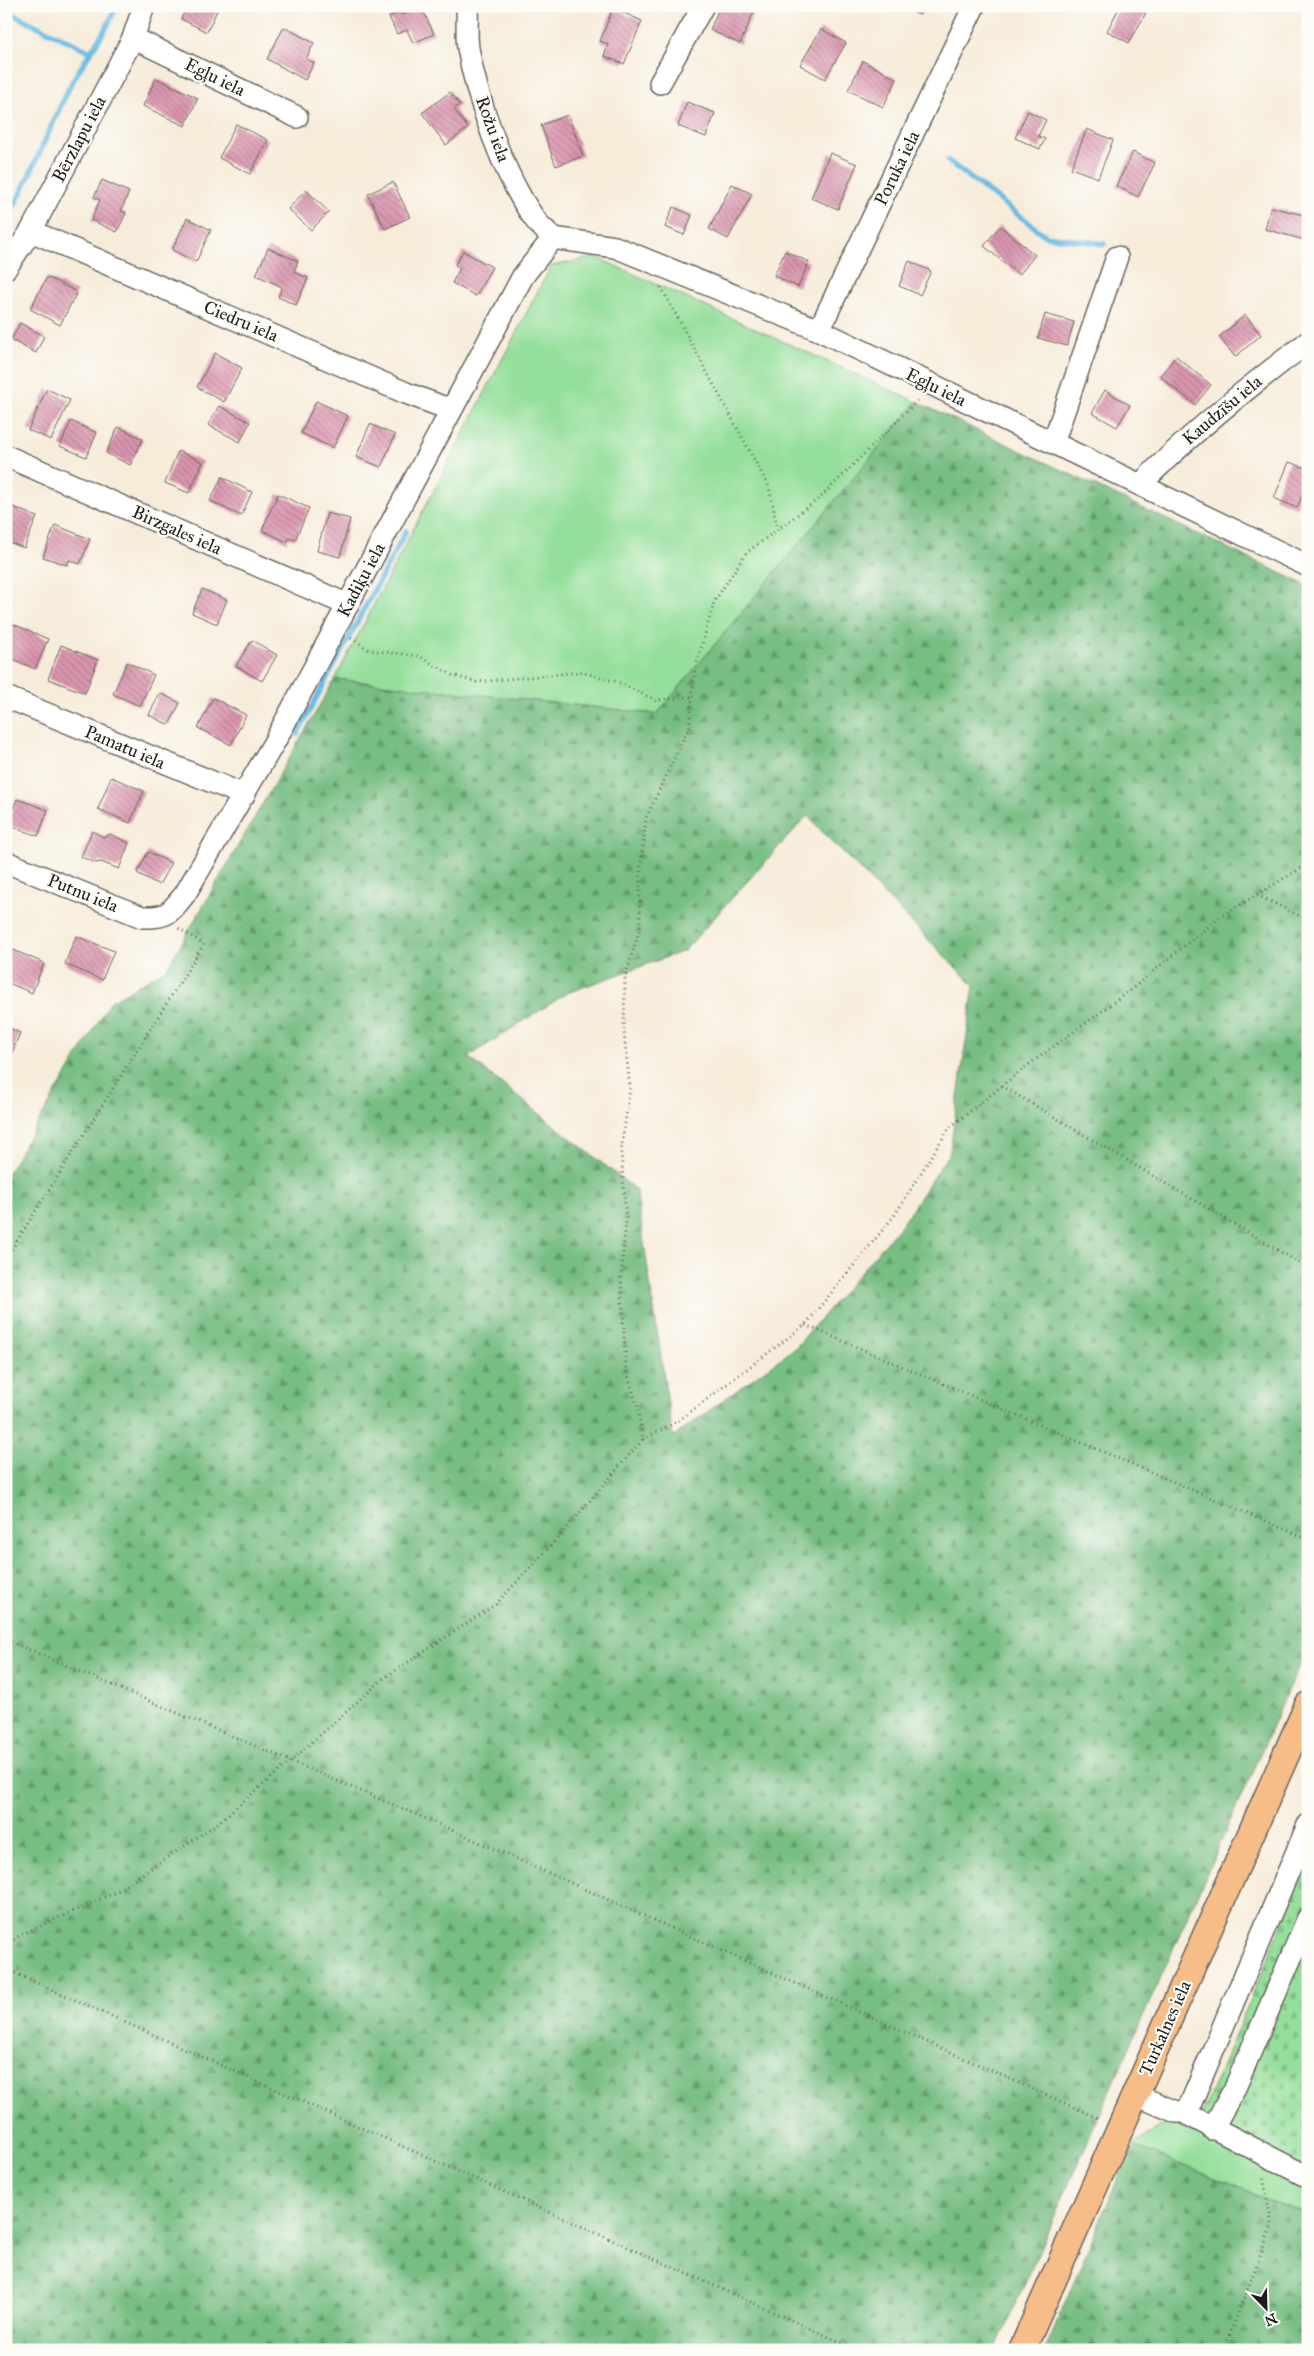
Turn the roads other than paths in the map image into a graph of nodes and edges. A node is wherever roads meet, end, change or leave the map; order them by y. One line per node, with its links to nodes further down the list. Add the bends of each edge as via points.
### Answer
1 (144, 6): 5 (street, Bērzlapu iela)
2 (467, 6): 9 (street, Rožu iela, via 468,47 496,141 521,199)
3 (703, 6): 6 (street)
4 (974, 6): 12 (street, Poruka iela)
5 (133, 38): 7 (street, Egļu iela); 8 (street, Bērzlapu iela)
6 (660, 84)
7 (297, 117)
8 (31, 231): 11 (street, Bērzlapu iela); 14 (street, Ciedru iela)
9 (553, 238): 12 (street, Egļu iela, via 616,247); 14 (street, Kadiķu iela, via 523,276)
10 (1117, 257): 15 (street)
11 (6, 268)
12 (820, 330): 15 (street, Egļu iela)
13 (1308, 342): 17 (street, Kaudzīšu iela, via 1174,450)
14 (451, 410): 19 (street, Kadiķu iela)
15 (1052, 443): 17 (street, Egļu iela)
16 (6, 456): 19 (street, Birzgales iela)
17 (1140, 484): 18 (street, Egļu iela)
18 (1308, 566)
19 (348, 605): 21 (street, Kadiķu iela)
20 (6, 698): 21 (street, Pamatu iela)
21 (244, 796): 23 (street, Kadiķu iela, via 185,894)
22 (6, 862): 23 (street, Putnu iela, via 142,917)
23 (161, 918)
24 (1308, 1705): 27 (main road, Turkalnes iela)
25 (1305, 1839): 28 (street, via 1190,2105)
26 (1308, 1918): 29 (street, via 1234,2090)
27 (1136, 2095): 28 (street); 33 (main road, Turkalnes iela)
28 (1183, 2112): 29 (street)
29 (1212, 2129): 31 (street)
30 (1308, 2162): 31 (street)
31 (1282, 2165): 32 (street)
32 (1308, 2177)
33 (1022, 2350)

